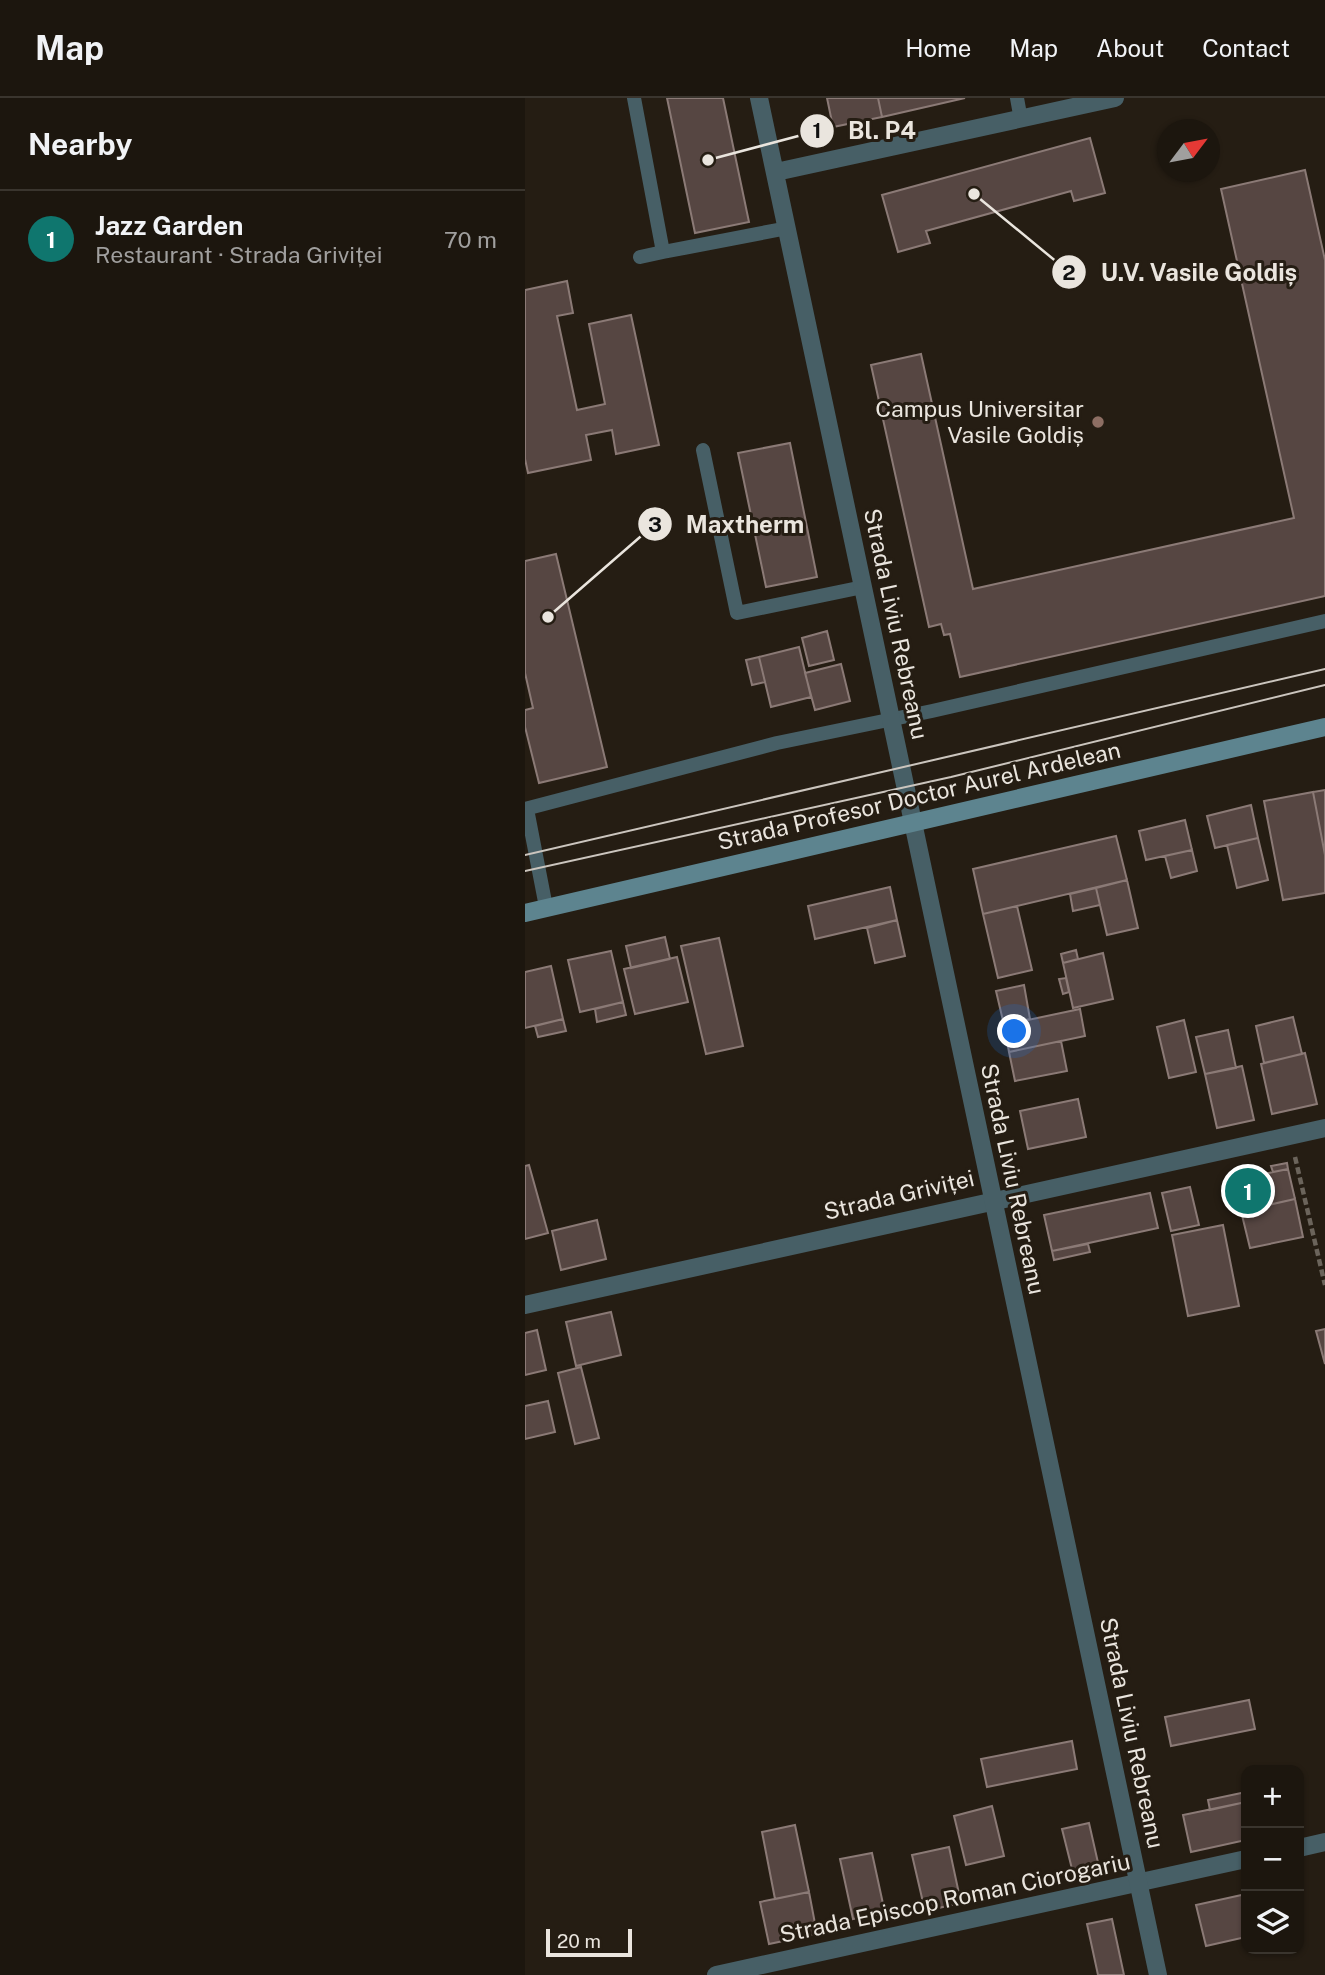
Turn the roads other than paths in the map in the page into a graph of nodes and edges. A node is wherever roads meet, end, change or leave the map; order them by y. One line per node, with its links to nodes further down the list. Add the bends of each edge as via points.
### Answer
1 (633, 98): 8 (lane)
2 (759, 98): 6 (street, Strada Liviu Rebreanu)
3 (1017, 98): 5 (lane)
4 (1115, 98): 5 (street)
5 (1021, 120): 6 (street)
6 (776, 172): 7 (street, Strada Liviu Rebreanu)
7 (788, 228): 8 (lane); 11 (street, Strada Liviu Rebreanu)
8 (663, 253): 9 (lane)
9 (640, 257)
10 (703, 450): 11 (lane, via 737,613)
11 (863, 587): 13 (street, Strada Liviu Rebreanu)
12 (1325, 621): 13 (lane)
13 (890, 720): 15 (lane, via 777,743); 16 (street, Strada Liviu Rebreanu)
14 (1325, 727): 16 (main road, Strada Profesor Doctor Aurel Ardelean)
15 (526, 809): 17 (lane)
16 (912, 823): 17 (main road, Strada Profesor Doctor Aurel Ardelean); 20 (street, Strada Liviu Rebreanu)
17 (546, 907): 18 (main road, Strada Profesor Doctor Aurel Ardelean)
18 (525, 913)
19 (1325, 1128): 20 (street, Strada Griviței)
20 (992, 1199): 21 (street, Strada Griviței); 25 (street, Strada Liviu Rebreanu)
21 (525, 1305)
22 (1325, 1842): 23 (street)
23 (1304, 1847)
24 (1241, 1860): 25 (street, Strada Episcop Roman Ciorogariu)
25 (1139, 1883): 26 (street, Strada Episcop Roman Ciorogariu); 27 (street, Strada Liviu Rebreanu)
26 (716, 1975)
27 (1158, 1975)

